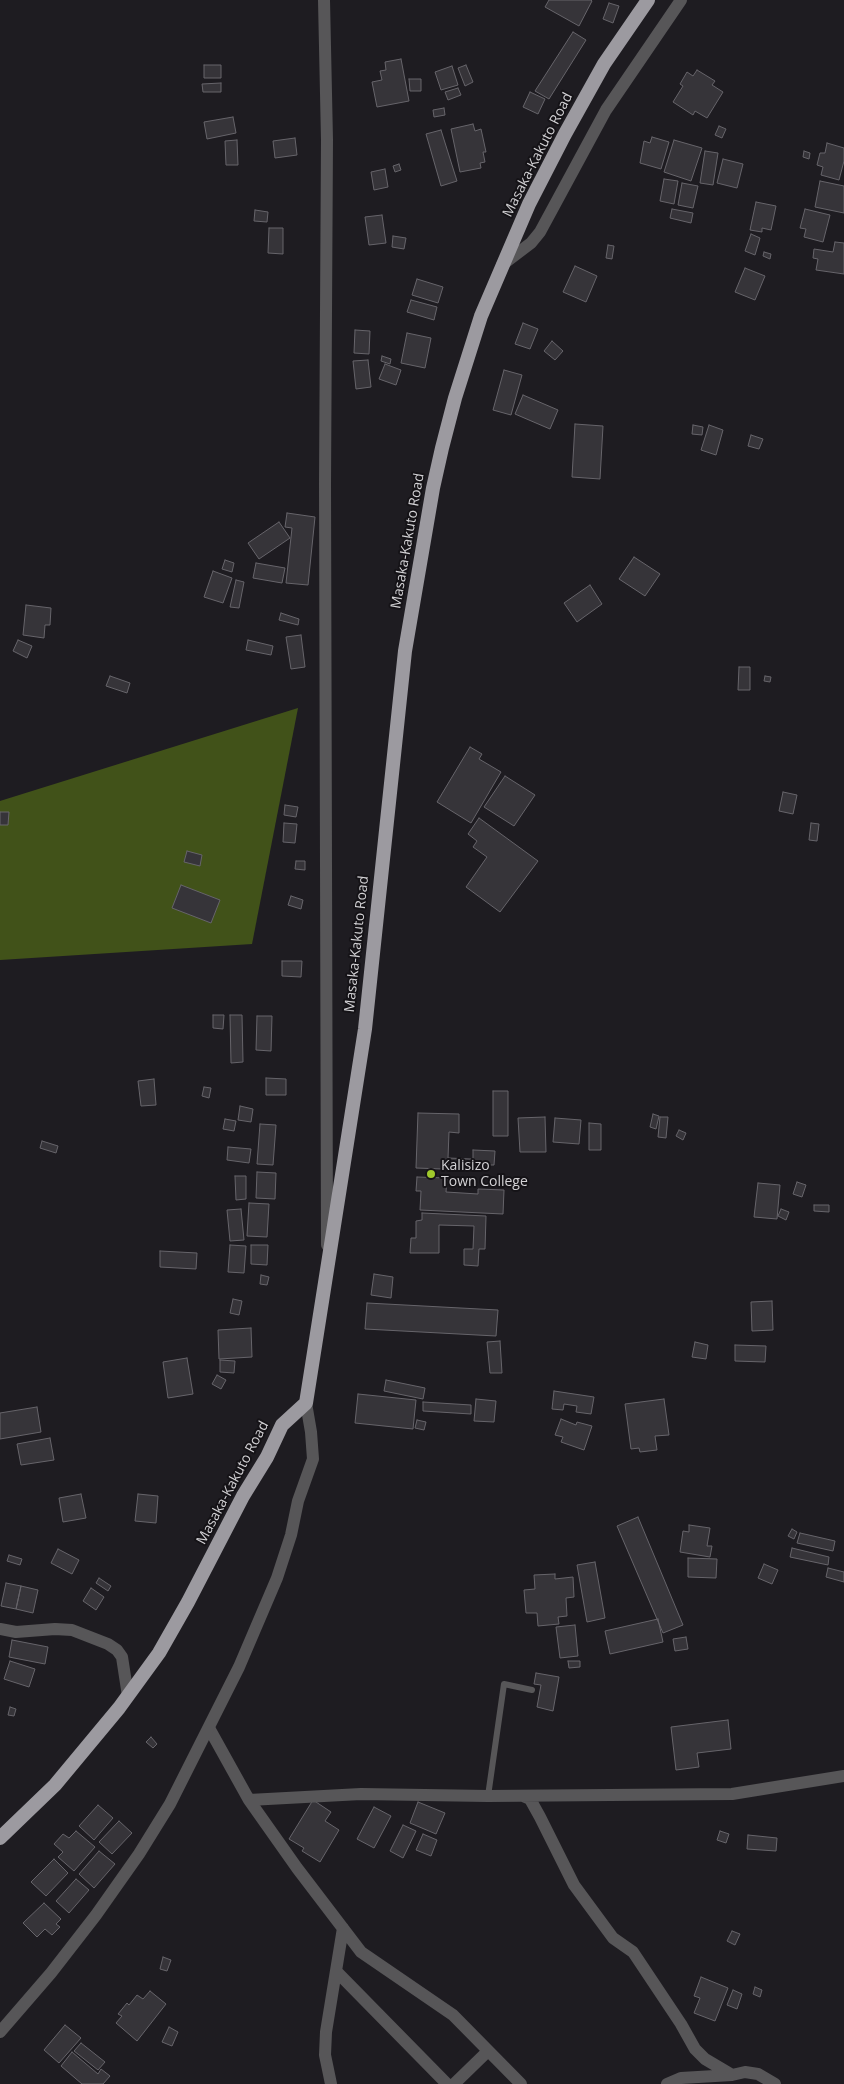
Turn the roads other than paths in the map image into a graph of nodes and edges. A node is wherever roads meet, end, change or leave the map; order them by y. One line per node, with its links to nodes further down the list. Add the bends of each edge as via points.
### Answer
1 (324, 0): 5 (street, via 327,140)
2 (648, 0): 4 (highway, Masaka-Kakuto Road, via 604,64 565,134)
3 (681, 0): 4 (street, via 606,110 540,232)
4 (501, 266): 5 (highway, Masaka-Kakuto Road, via 478,323 455,398 433,488 405,651 365,1029)
5 (327, 1263): 6 (highway, Masaka-Kakuto Road)
6 (306, 1403): 9 (highway, Masaka-Kakuto Road, via 282,1425 268,1457 243,1496 160,1653); 10 (street, via 313,1459 298,1501 291,1535 278,1578)
7 (0, 1629): 9 (street, via 16,1632 72,1630 108,1644 122,1657)
8 (532, 1690): 12 (lane, via 504,1684)
9 (128, 1696): 15 (highway, Masaka-Kakuto Road, via 56,1785)
10 (209, 1728): 14 (street); 18 (street, via 170,1804 139,1854 51,1973)
11 (844, 1776): 13 (street, via 732,1794)
12 (488, 1796): 13 (street); 14 (street, via 361,1794)
13 (523, 1796): 20 (street, via 530,1800 540,1817 574,1885 613,1938 633,1952 695,2049)
14 (249, 1800): 16 (street)
15 (0, 1838)
16 (343, 1928): 17 (street); 19 (street, via 370,1960 452,2015)
17 (336, 1971): 21 (street, via 326,2032 325,2055); 22 (street)
18 (0, 2032)
19 (488, 2051): 23 (street); 24 (street)
20 (732, 2075): 25 (street, via 681,2078); 26 (street, via 758,2074)
21 (331, 2084)
22 (447, 2084)
23 (454, 2084)
24 (520, 2084)
25 (667, 2084)
26 (775, 2084)

